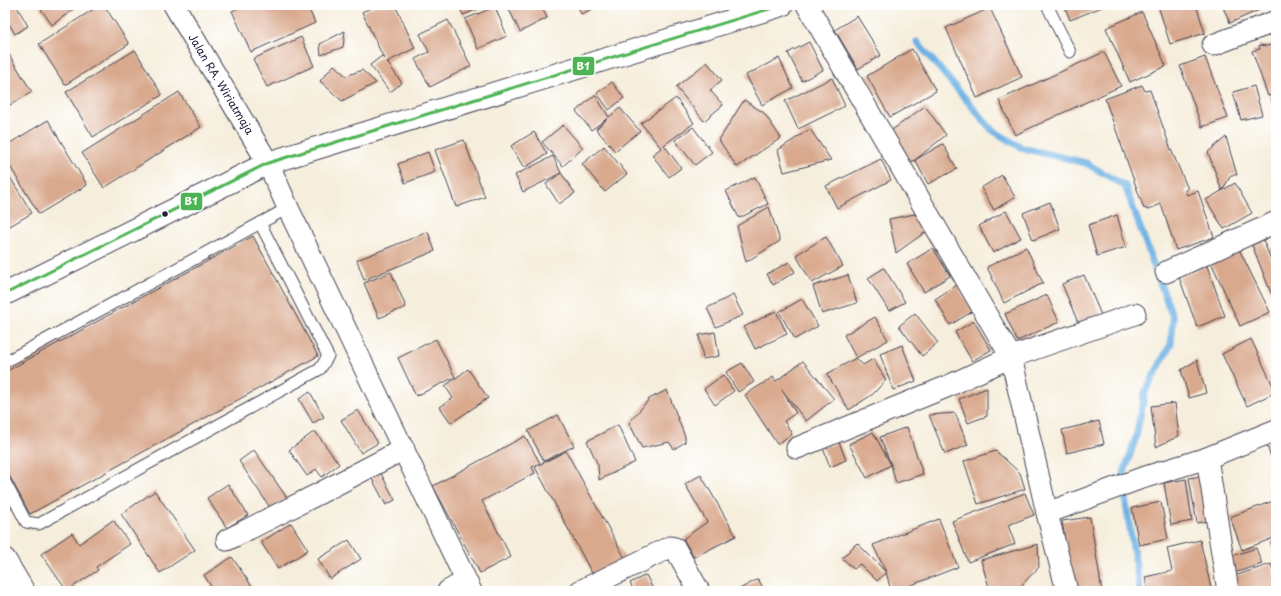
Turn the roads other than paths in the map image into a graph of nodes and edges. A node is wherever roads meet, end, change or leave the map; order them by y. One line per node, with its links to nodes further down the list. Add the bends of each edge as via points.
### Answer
1 (174, 5): 8 (street, Jalan RA. Wiriatmaja)
2 (782, 5): 8 (main road)
3 (807, 5): 15 (street)
4 (1047, 5): 7 (lane)
5 (1276, 21): 6 (street)
6 (1212, 45)
7 (1070, 52)
8 (268, 164): 9 (street, Jalan RA. Wiriatmaja); 13 (main road)
9 (288, 208): 11 (lane); 19 (street, Jalan RA. Wiriatmaja)
10 (1276, 222): 12 (street)
11 (260, 223): 16 (lane); 21 (lane, via 328,356 320,369 39,524 26,522)
12 (1166, 272)
13 (5, 294)
14 (1135, 314): 15 (street)
15 (1011, 356): 18 (street, via 946,388); 22 (street)
16 (5, 362)
17 (1276, 430): 20 (street)
18 (797, 448)
19 (404, 449): 23 (street); 25 (street, Jalan RA. Wiriatmaja)
20 (1207, 458): 22 (street, via 1138,479); 31 (street)
21 (5, 482)
22 (1047, 513): 30 (street)
23 (227, 540)
24 (5, 559): 26 (street)
25 (469, 586): 27 (street)
26 (24, 591)
27 (448, 591)
28 (580, 591): 29 (street, via 670,547 675,548)
29 (699, 591)
30 (1067, 591)
31 (1228, 591)

